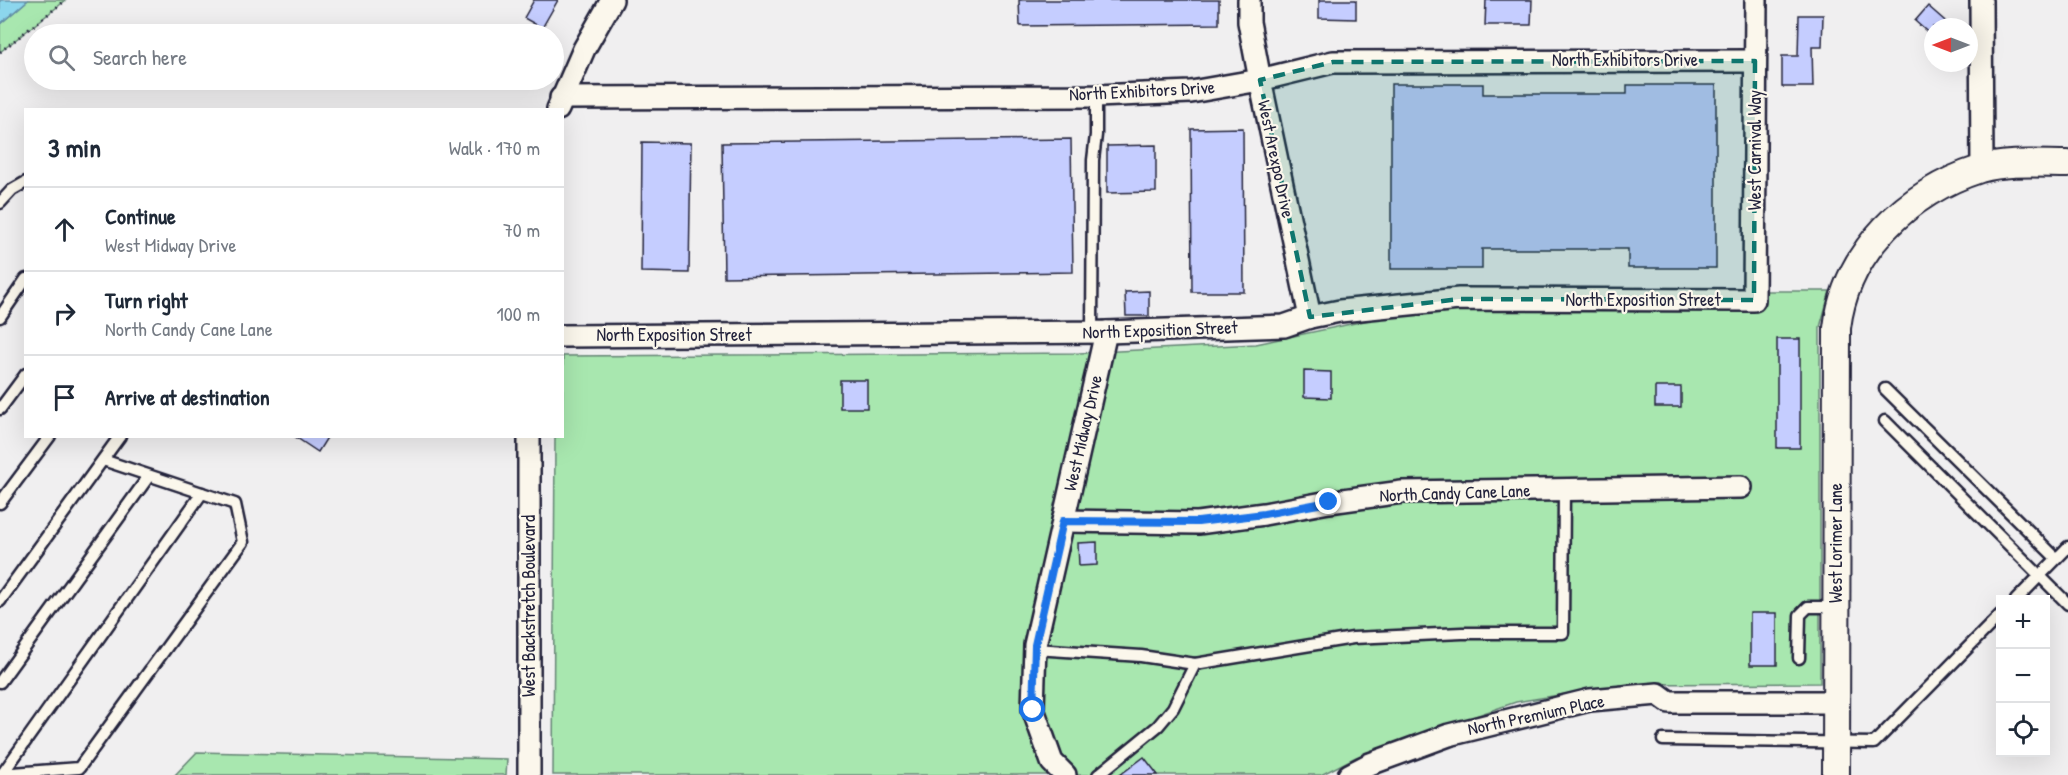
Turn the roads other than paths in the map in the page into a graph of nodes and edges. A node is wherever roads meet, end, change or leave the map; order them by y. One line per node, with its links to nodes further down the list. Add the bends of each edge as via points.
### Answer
1 (612, 0): 8 (street, via 584,48)
2 (1249, 0): 6 (street, West Arexpo Drive)
3 (1756, 0): 5 (street, West Carnival Way)
4 (1981, 0): 10 (street)
5 (1755, 61): 6 (street, North Exhibitors Drive, via 1333,62); 16 (street, West Carnival Way)
6 (1260, 80): 7 (street, North Exhibitors Drive, via 1191,92); 18 (street, West Arexpo Drive)
7 (1096, 96): 8 (street, North Exhibitors Drive); 19 (lane, via 1093,160)
8 (559, 104)
9 (2068, 164): 10 (street, West Lorimer Lane, via 2011,164)
10 (1982, 169): 41 (street, West Lorimer Lane, via 1938,187 1884,227 1862,258 1839,310)
11 (24, 183): 12 (lane)
12 (12, 190): 13 (lane); 14 (lane)
13 (0, 203)
14 (0, 208)
15 (24, 282): 17 (lane)
16 (1754, 300): 18 (street, North Exposition Street, via 1458,300)
17 (0, 317)
18 (1310, 317): 19 (street, North Exposition Street, via 1284,326)
19 (1099, 332): 20 (street, North Exposition Street); 34 (street, West Midway Drive)
20 (564, 336)
21 (24, 377): 23 (lane)
22 (1885, 389): 36 (lane)
23 (0, 409)
24 (1885, 421): 37 (lane)
25 (49, 438): 33 (lane)
26 (119, 438): 28 (lane)
27 (529, 438): 51 (street, West Backstretch Boulevard)
28 (103, 460): 29 (lane); 39 (lane)
29 (149, 476): 32 (lane); 46 (lane)
30 (1741, 488): 31 (street, North Candy Cane Lane)
31 (1564, 489): 34 (street, North Candy Cane Lane, via 1401,492 1198,522); 45 (lane, via 1563,633 1353,638)
32 (202, 493): 50 (lane); 50 (lane, via 235,504 243,542 79,768)
33 (0, 503)
34 (1063, 521): 43 (street, West Midway Drive)
35 (2068, 546): 36 (lane)
36 (2056, 558): 37 (lane)
37 (2039, 575): 38 (lane); 40 (lane)
38 (2021, 595)
39 (0, 601)
40 (2068, 604)
41 (1836, 607): 44 (lane, via 1809,607 1800,615); 47 (street, West Lorimer Lane)
42 (1996, 620): 49 (lane, via 1874,743)
43 (1035, 649): 45 (lane, via 1142,656); 52 (street, West Midway Drive, via 1033,710 1052,762)
44 (1799, 658)
45 (1195, 664): 53 (lane, via 1173,708 1158,726)
46 (0, 682)
47 (1836, 702): 49 (street, West Lorimer Lane); 54 (street, North Premium Place, via 1669,702 1658,694 1590,700 1449,735)
48 (1663, 740): 49 (lane)
49 (1836, 742): 55 (street, West Lorimer Lane)
50 (2, 774)
51 (529, 775)
52 (1065, 775)
53 (1098, 775)
54 (1349, 775)
55 (1836, 775)

